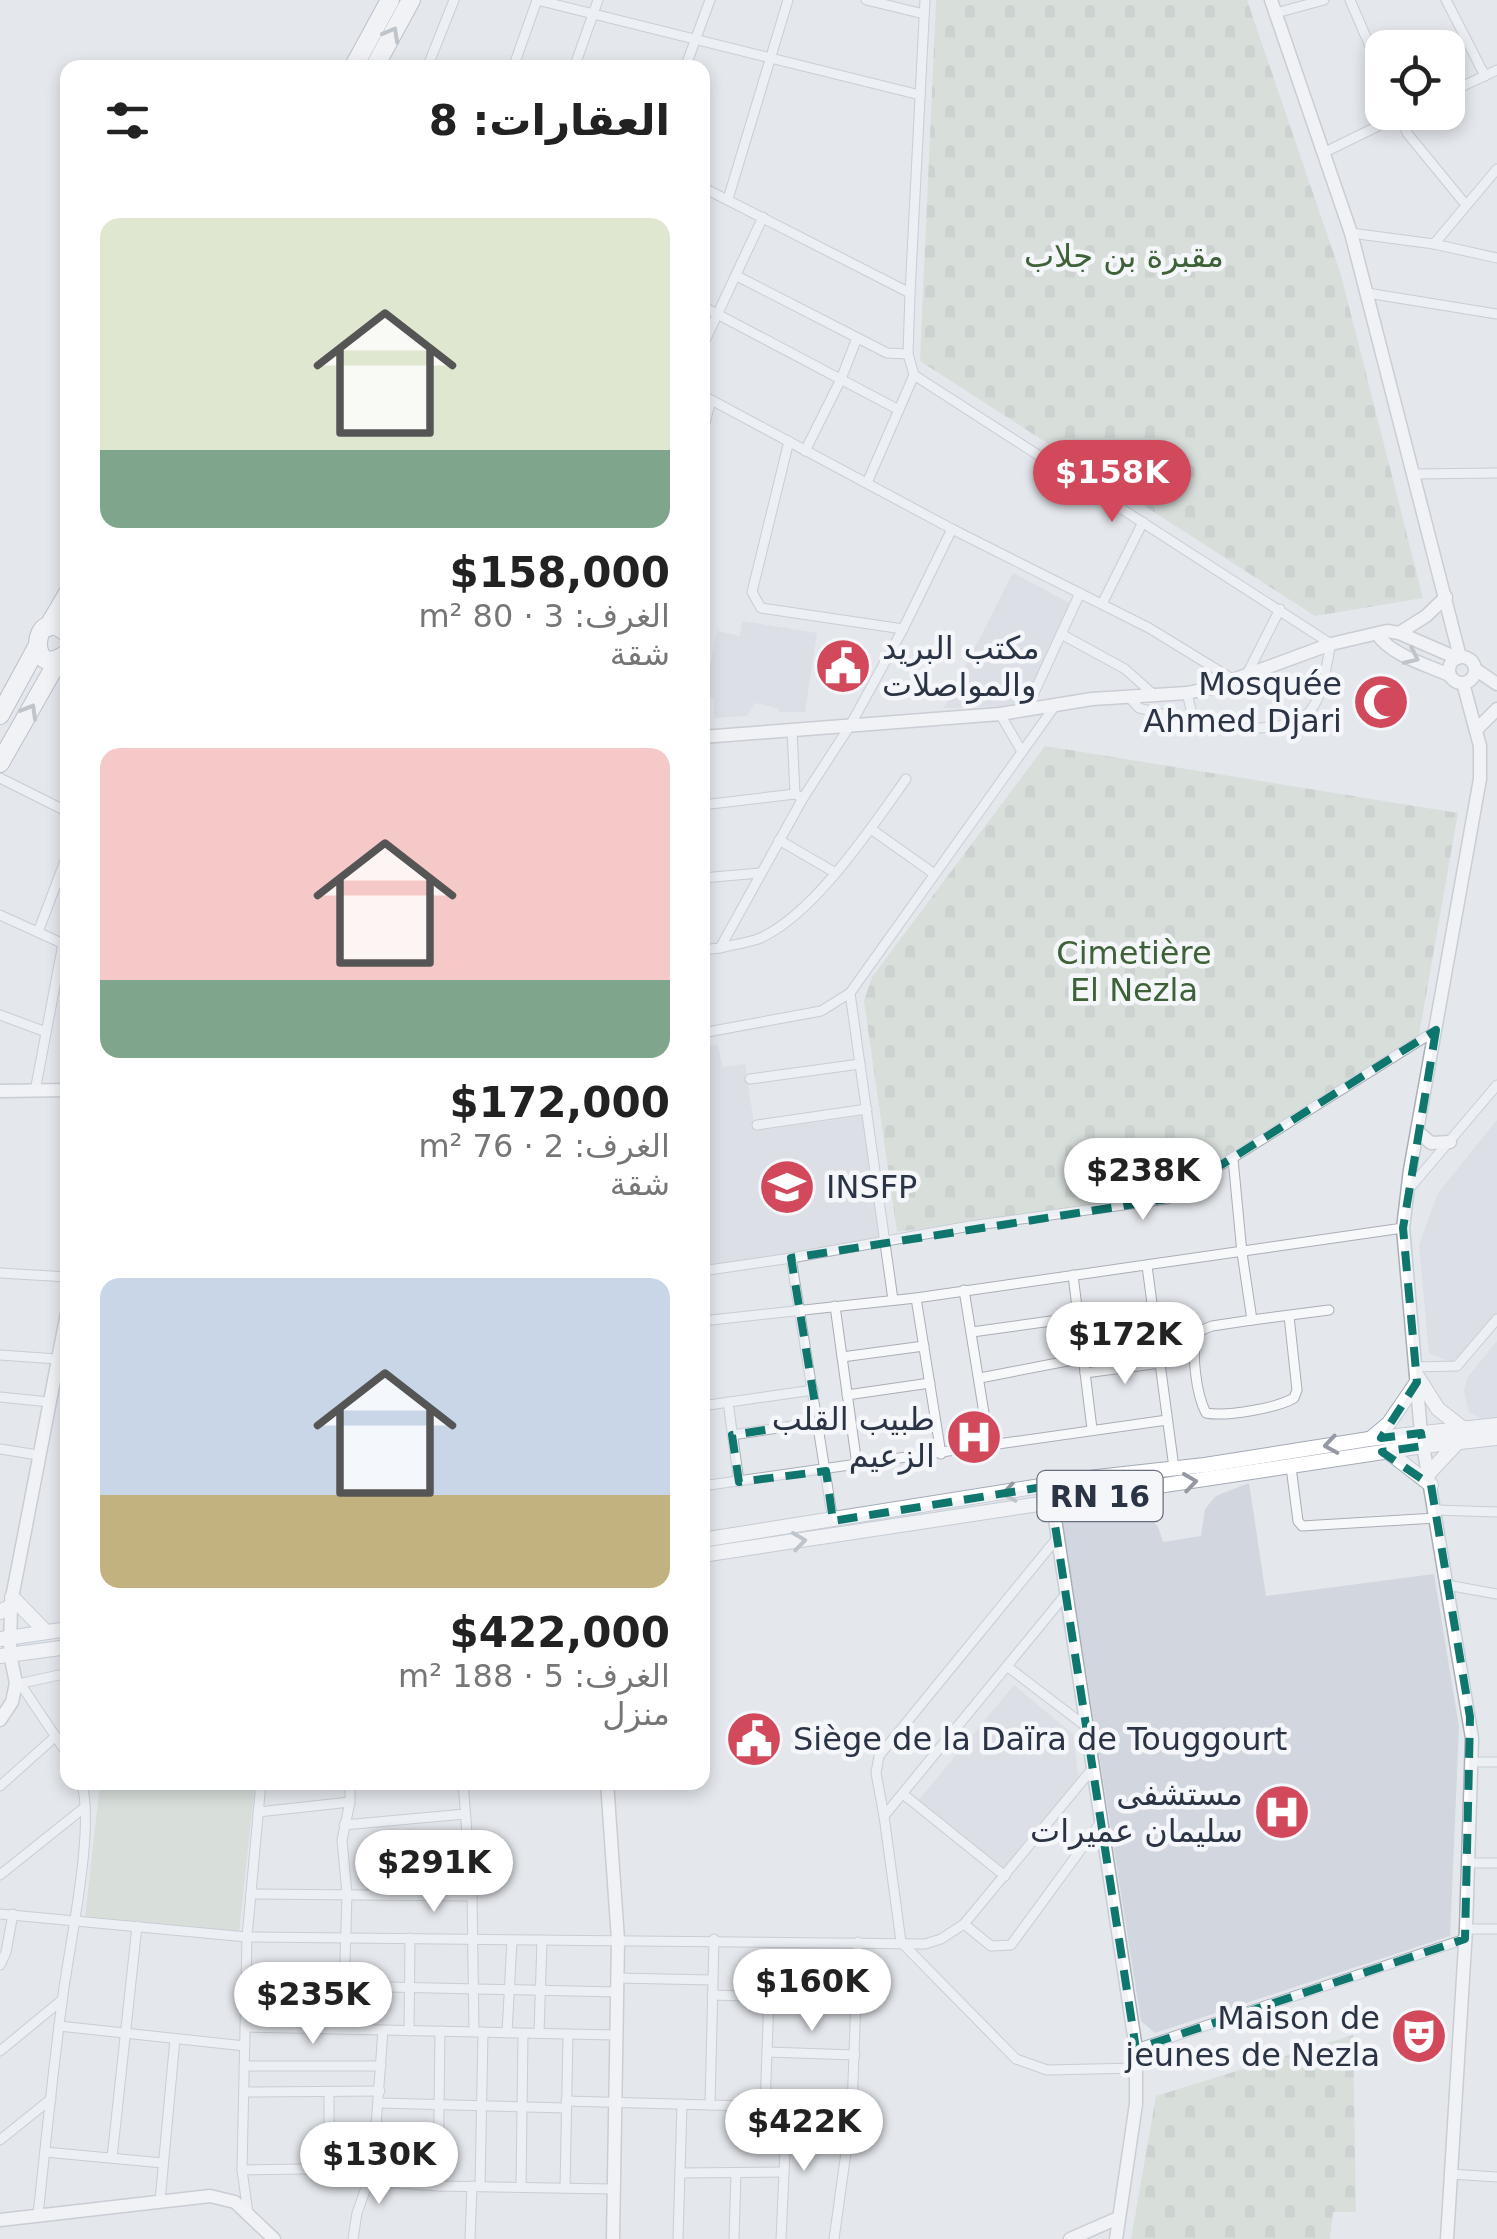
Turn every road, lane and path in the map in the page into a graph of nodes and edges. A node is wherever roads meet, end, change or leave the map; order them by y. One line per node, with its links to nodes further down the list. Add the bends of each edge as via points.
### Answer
1 (390, 0): 18 (highway)
2 (411, 0): 19 (highway, one-way to 2)
3 (454, 0): 20 (street)
4 (598, 0): 14 (street)
5 (710, 0): 16 (street)
6 (788, 0): 17 (street)
7 (866, 0): 13 (street)
8 (926, 0): 13 (street)
9 (1324, 0): 12 (street)
10 (1350, 0): 15 (street)
11 (1446, 0): 25 (street)
12 (1273, 7): 30 (street)
13 (924, 14): 27 (street)
14 (592, 16): 16 (street); 21 (street, via 537,0); 22 (street)
15 (1365, 35)
16 (694, 41): 17 (street); 23 (street)
17 (770, 58): 27 (street); 33 (street)
18 (357, 60)
19 (378, 60)
20 (430, 60)
21 (515, 60)
22 (577, 60)
23 (688, 60)
24 (1497, 70): 25 (street)
25 (1485, 76): 26 (street)
26 (1465, 86)
27 (920, 95): 40 (street)
28 (1369, 130): 30 (street)
29 (1407, 130): 34 (street)
30 (1325, 152): 36 (street)
31 (1497, 169): 34 (street)
32 (710, 191): 33 (street)
33 (728, 199): 35 (street)
34 (1466, 204): 37 (street)
35 (763, 218): 39 (street); 40 (street)
36 (1350, 233): 37 (street); 41 (street)
37 (1434, 244): 38 (street)
38 (1497, 258)
39 (737, 276): 43 (street); 46 (street)
40 (910, 293): 47 (street)
41 (1367, 293): 44 (street); 55 (street)
42 (710, 310): 43 (street)
43 (718, 314): 45 (street); 49 (street)
44 (1497, 314)
45 (710, 331)
46 (857, 338): 47 (street); 49 (street)
47 (908, 354): 48 (street)
48 (914, 376): 51 (street); 57 (street)
49 (841, 379): 51 (street); 53 (street)
50 (710, 399): 52 (street)
51 (899, 410): 56 (street)
52 (789, 441): 53 (street); 66 (street, via 754,601 761,608)
53 (806, 450): 56 (street)
54 (1497, 473): 55 (street)
55 (1415, 474): 60 (street)
56 (867, 483): 58 (street)
57 (1143, 522): 61 (street); 63 (street)
58 (952, 529): 59 (street); 66 (street)
59 (1080, 594): 61 (street); 68 (street)
60 (1446, 597): 67 (street); 73 (street)
61 (1102, 604): 77 (street)
62 (60, 607): 64 (highway)
63 (1280, 609): 70 (street); 77 (street)
64 (48, 627): 65 (highway); 71 (highway)
65 (60, 628)
66 (903, 630): 89 (street)
67 (1399, 632): 69 (street); 73 (street)
68 (1061, 634): 81 (street, via 1125,668); 84 (street)
69 (1378, 635): 70 (street); 76 (street, one-way to 76)
70 (1331, 644): 77 (street); 88 (street, via 1316,701 1302,717 1239,729)
71 (37, 647): 72 (highway, via 48,659); 87 (highway)
72 (60, 658)
73 (1459, 658): 75 (street); 76 (street)
74 (60, 664): 94 (highway, one-way to 74)
75 (1475, 669): 78 (street); 79 (street)
76 (1449, 675): 78 (street)
77 (1240, 678): 80 (street)
78 (1463, 683): 91 (street)
79 (1497, 684)
80 (1187, 692): 81 (street); 88 (street)
81 (1152, 694): 82 (street)
82 (1128, 696): 83 (street); 88 (street, via 1140,708)
83 (1057, 703): 84 (street); 93 (street)
84 (1027, 708): 86 (street)
85 (1497, 709): 91 (street)
86 (1000, 714): 89 (street); 93 (street)
87 (0, 716)
88 (1194, 722)
89 (851, 724): 90 (street); 97 (street)
90 (792, 730): 92 (street); 97 (street)
91 (1476, 730): 115 (street, via 1478,796)
92 (710, 736)
93 (1021, 750): 104 (street)
94 (0, 763)
95 (0, 778): 99 (street)
96 (906, 779): 100 (street)
97 (799, 796): 98 (street); 101 (street)
98 (710, 804)
99 (60, 808)
100 (871, 829): 102 (street); 104 (street)
101 (779, 840): 102 (street); 103 (street)
102 (834, 872): 110 (street, via 784,924)
103 (760, 873): 106 (street); 110 (street)
104 (934, 873): 113 (street)
105 (60, 874): 108 (street)
106 (710, 877)
107 (0, 916): 108 (street)
108 (38, 932): 109 (street)
109 (60, 943)
110 (720, 948): 111 (street)
111 (710, 949)
112 (60, 968): 116 (street)
113 (850, 993): 117 (street, via 809,1015); 118 (street)
114 (0, 1015): 116 (street)
115 (1436, 1030): 126 (street); 128 (street)
116 (46, 1032): 123 (street)
117 (710, 1032)
118 (860, 1064): 119 (street); 124 (street)
119 (750, 1079)
120 (1497, 1085): 127 (street)
121 (60, 1090): 123 (street)
122 (0, 1091): 123 (street)
123 (35, 1091)
124 (867, 1109): 125 (street); 131 (street)
125 (757, 1126)
126 (1418, 1132): 127 (street, via 1431,1143); 129 (street)
127 (1450, 1142): 129 (street)
128 (1233, 1158): 131 (street, via 1157,1202); 132 (street)
129 (1408, 1190): 130 (street)
130 (1404, 1228): 132 (street); 160 (street)
131 (885, 1243): 133 (street); 141 (street)
132 (1242, 1253): 134 (street); 149 (street)
133 (791, 1258): 135 (street); 144 (street)
134 (1147, 1266): 137 (street); 143 (street)
135 (710, 1270)
136 (0, 1273): 138 (street)
137 (1073, 1275): 139 (street); 146 (street)
138 (60, 1277)
139 (964, 1290): 140 (street); 151 (street)
140 (916, 1298): 141 (street); 153 (street)
141 (893, 1300): 142 (street)
142 (835, 1306): 144 (street); 155 (street)
143 (1152, 1307): 146 (street); 158 (street)
144 (800, 1309): 148 (street); 163 (street)
145 (1329, 1310): 147 (street)
146 (1077, 1316): 151 (street); 156 (street)
147 (1290, 1316): 149 (street); 149 (street, via 1294,1398 1206,1413 1197,1332)
148 (710, 1320)
149 (1252, 1320)
150 (1497, 1320): 160 (street, via 1457,1366)
151 (972, 1332): 161 (street)
152 (60, 1345): 157 (street)
153 (924, 1346): 155 (street); 162 (street)
154 (0, 1354): 157 (street)
155 (842, 1357): 164 (street)
156 (1083, 1358): 159 (street); 161 (street)
157 (57, 1359): 166 (street)
158 (1160, 1363): 159 (street); 169 (street)
159 (1086, 1372): 172 (street)
160 (1416, 1375): 174 (main road); 176 (main road, via 1389,1423); 177 (street)
161 (980, 1378): 178 (street)
162 (930, 1383): 164 (street); 181 (street)
163 (813, 1390): 167 (street); 170 (street)
164 (847, 1395): 183 (street)
165 (0, 1396): 166 (street)
166 (49, 1402): 182 (street)
167 (728, 1402): 168 (street); 173 (street)
168 (710, 1405)
169 (1167, 1420): 172 (street); 185 (street)
170 (818, 1422): 173 (street); 186 (street)
171 (1497, 1425): 174 (main road, RN 16)
172 (1092, 1429): 178 (street)
173 (732, 1435): 188 (street)
174 (1461, 1436): 175 (main road, RN 16); 177 (main road, RN 16); 187 (main road)
175 (1497, 1438)
176 (1369, 1439): 177 (main road, RN 16); 185 (main road, RN 16, one-way to 185)
177 (1422, 1440): 180 (main road, RN 16); 187 (street)
178 (990, 1444): 181 (street)
179 (0, 1449): 182 (street)
180 (1386, 1451): 184 (main road, RN 16); 187 (main road)
181 (941, 1454): 183 (street)
182 (38, 1455): 202 (street)
183 (858, 1466): 186 (street)
184 (1291, 1467): 191 (main road, RN 16, one-way to 184); 193 (street, via 1302,1526)
185 (1174, 1468): 190 (main road, RN 16)
186 (826, 1470): 188 (street); 194 (street)
187 (1430, 1479): 193 (street)
188 (739, 1482): 189 (street)
189 (710, 1485)
190 (1050, 1486): 191 (street); 194 (main road, RN 16, one-way to 194)
191 (1052, 1504): 195 (street); 197 (main road, RN 16, one-way to 191)
192 (1497, 1512): 193 (street)
193 (1436, 1514): 199 (street)
194 (833, 1521): 196 (main road, RN 16)
195 (1058, 1537): 200 (street); 229 (street, via 878,1756)
196 (710, 1539)
197 (710, 1555)
198 (1497, 1580): 201 (street)
199 (1448, 1585): 201 (street); 215 (street)
200 (1066, 1594): 208 (street); 212 (street)
201 (1496, 1594)
202 (7, 1604): 204 (main road); 205 (street)
203 (60, 1630): 204 (main road)
204 (46, 1632): 205 (main road)
205 (5, 1638): 207 (street)
206 (60, 1648): 207 (main road)
207 (5, 1655): 210 (street)
208 (1008, 1667): 212 (street); 224 (street)
209 (60, 1675): 210 (street)
210 (18, 1684): 211 (street); 213 (street)
211 (0, 1720)
212 (1088, 1728): 217 (street)
213 (56, 1736): 214 (street); 218 (street)
214 (60, 1742)
215 (1472, 1762): 216 (street); 232 (street)
216 (1497, 1762)
217 (1093, 1768): 230 (street); 235 (street)
218 (0, 1786)
219 (83, 1790): 226 (street)
220 (261, 1790): 227 (street)
221 (350, 1790): 225 (street)
222 (464, 1790): 228 (street)
223 (608, 1790): 253 (street)
224 (903, 1794): 229 (street); 235 (street)
225 (350, 1802): 227 (street); 231 (street)
226 (85, 1806): 234 (street); 241 (street)
227 (258, 1812): 236 (street)
228 (465, 1814): 231 (street); 238 (street)
229 (884, 1816): 255 (street)
230 (1101, 1822): 242 (street, via 1011,1945 991,1946); 283 (street)
231 (344, 1825): 237 (street)
232 (1468, 1863): 233 (street); 245 (street)
233 (1497, 1864)
234 (0, 1875)
235 (1005, 1876): 242 (street)
236 (251, 1894): 237 (street); 246 (street)
237 (347, 1894): 238 (street); 247 (street)
238 (472, 1896): 249 (street)
239 (0, 1914): 240 (street)
240 (12, 1914): 241 (street); 256 (street)
241 (73, 1920): 243 (street); 267 (street)
242 (964, 1924): 255 (street, via 925,1944)
243 (138, 1926): 246 (street); 275 (street)
244 (1497, 1929): 245 (street)
245 (1465, 1934): 283 (street); 315 (street)
246 (247, 1936): 247 (street); 269 (street)
247 (344, 1937): 248 (street); 259 (street)
248 (410, 1938): 249 (street); 260 (street)
249 (474, 1939): 251 (street); 261 (street)
250 (714, 1939): 253 (street); 254 (street); 257 (street)
251 (512, 1940): 252 (street); 262 (street)
252 (542, 1940): 253 (street); 263 (street)
253 (618, 1940): 258 (street)
254 (858, 1942): 255 (street); 266 (street)
255 (902, 1942): 289 (street, via 1016,2059 1047,2070)
256 (0, 1966)
257 (712, 1980): 258 (street); 264 (street)
258 (616, 1985): 263 (street); 280 (street)
259 (344, 1986): 260 (street); 270 (street)
260 (411, 1988): 261 (street); 272 (street)
261 (474, 1989): 262 (street); 274 (street)
262 (510, 1990): 263 (street); 276 (street)
263 (540, 1990): 277 (street)
264 (712, 1995): 265 (street); 299 (street)
265 (770, 1998): 266 (street); 285 (street)
266 (856, 1999): 286 (street)
267 (62, 2000): 268 (street); 284 (street)
268 (59, 2026): 275 (street); 293 (street)
269 (246, 2027): 270 (street); 282 (street)
270 (343, 2029): 271 (street)
271 (383, 2030): 272 (street); 288 (street)
272 (410, 2031): 273 (street)
273 (440, 2031): 274 (street); 298 (street)
274 (478, 2032): 276 (street); 300 (street)
275 (126, 2033): 281 (street); 307 (street)
276 (508, 2033): 278 (street)
277 (539, 2033): 278 (street); 279 (street)
278 (523, 2034): 302 (street)
279 (568, 2034): 280 (street); 296 (street)
280 (614, 2036): 295 (street)
281 (175, 2038): 282 (street); 308 (street)
282 (245, 2046): 287 (street)
283 (1136, 2049): 289 (street)
284 (0, 2050)
285 (767, 2052): 286 (street); 301 (street)
286 (854, 2056): 304 (street)
287 (244, 2066): 288 (street); 291 (street)
288 (381, 2066): 290 (street)
289 (1138, 2068): 326 (street)
290 (380, 2090): 292 (street); 294 (street)
291 (244, 2092): 292 (street); 311 (street)
292 (330, 2092): 309 (street)
293 (51, 2099): 305 (street); 306 (street)
294 (380, 2102): 298 (street); 310 (street)
295 (614, 2103): 296 (street); 297 (street); 322 (street)
296 (566, 2104): 302 (street); 321 (street)
297 (682, 2104): 299 (street); 313 (street)
298 (438, 2105): 300 (street); 318 (street)
299 (710, 2105): 301 (street)
300 (481, 2106): 302 (street); 319 (street)
301 (765, 2106): 303 (street)
302 (523, 2107): 320 (street)
303 (788, 2107): 304 (street); 312 (street)
304 (852, 2109): 335 (street)
305 (0, 2140)
306 (45, 2152): 307 (street); 325 (street)
307 (112, 2158): 308 (street)
308 (164, 2163): 323 (street)
309 (329, 2168): 310 (street); 311 (street)
310 (374, 2168): 317 (street)
311 (242, 2170): 324 (street)
312 (784, 2172): 314 (street); 334 (street)
313 (680, 2173): 314 (street); 332 (street)
314 (736, 2173): 333 (street)
315 (1449, 2174): 316 (street); 338 (street)
316 (1497, 2178)
317 (369, 2181): 318 (street); 329 (street)
318 (438, 2186): 319 (street)
319 (476, 2186): 320 (street); 330 (street)
320 (521, 2187): 321 (street)
321 (565, 2188): 322 (street)
322 (612, 2188): 331 (street)
323 (160, 2201): 324 (street, via 225,2197); 325 (street)
324 (248, 2214): 328 (street)
325 (38, 2215): 327 (street)
326 (1118, 2218): 336 (street); 337 (street)
327 (0, 2220)
328 (274, 2239)
329 (353, 2239)
330 (470, 2239)
331 (612, 2239)
332 (678, 2239)
333 (734, 2239)
334 (781, 2239)
335 (834, 2239)
336 (1070, 2239)
337 (1116, 2239)
338 (1446, 2239)

